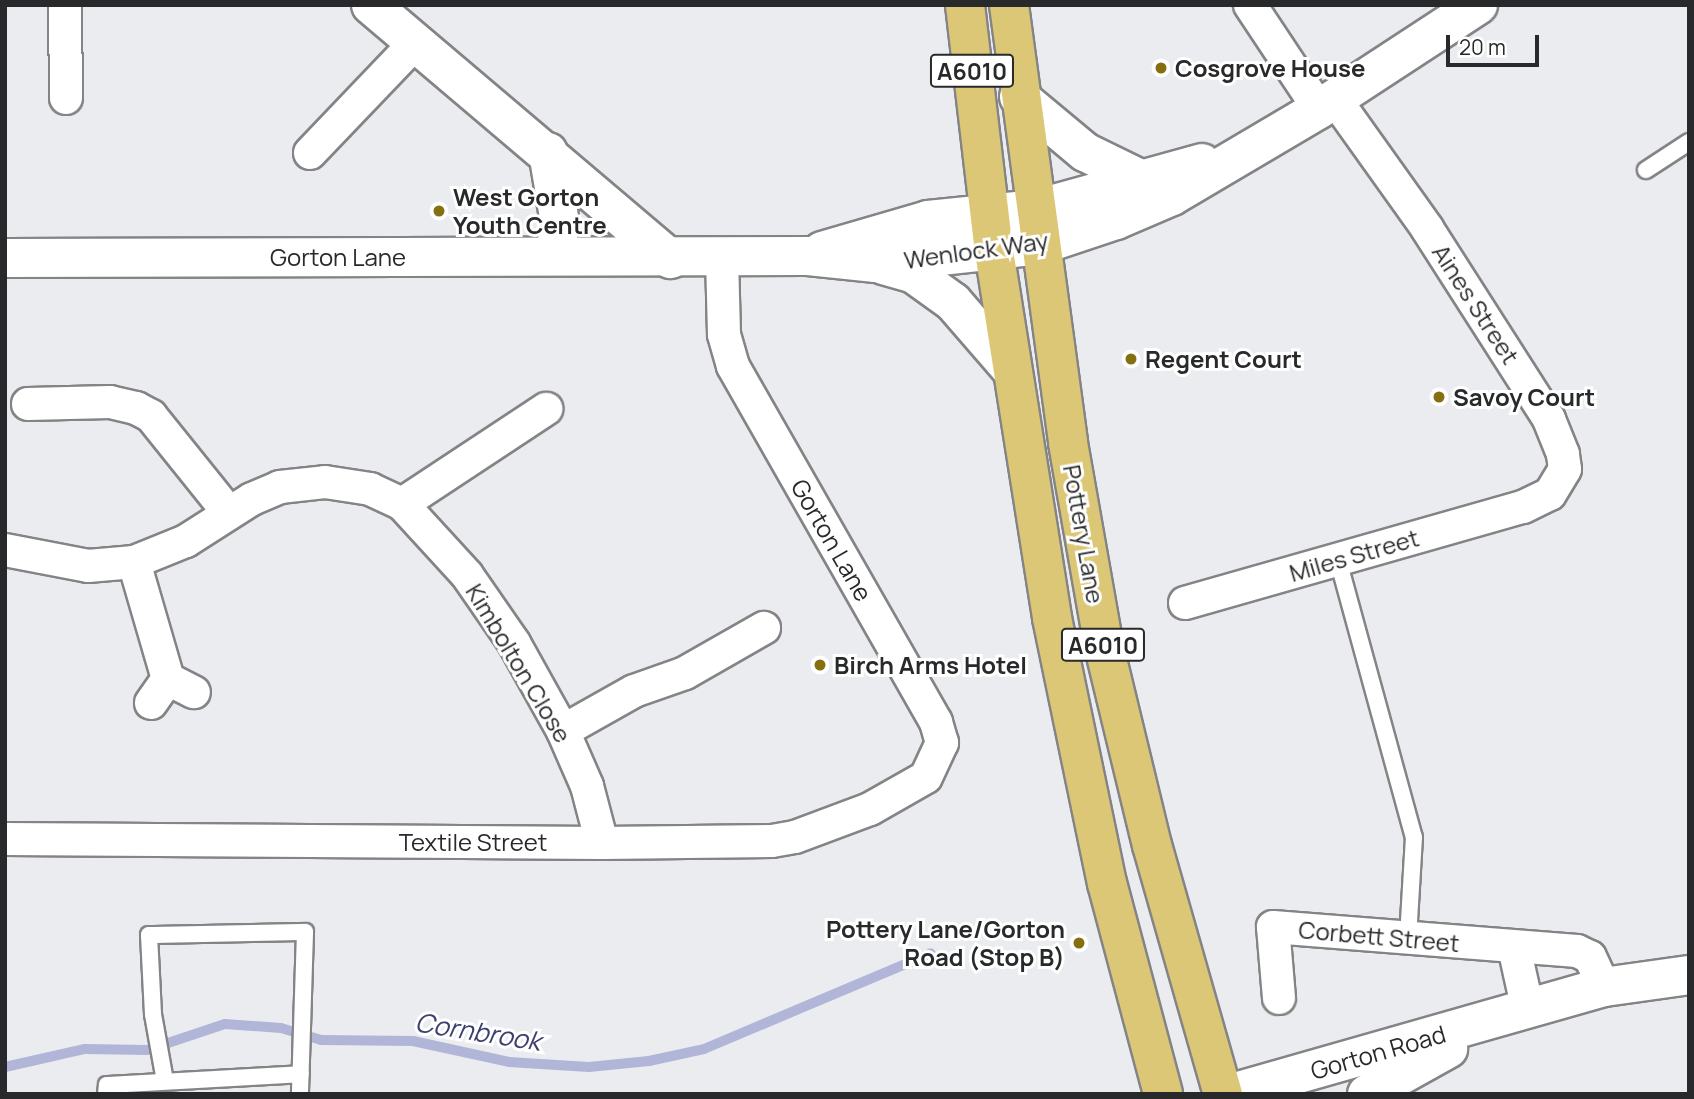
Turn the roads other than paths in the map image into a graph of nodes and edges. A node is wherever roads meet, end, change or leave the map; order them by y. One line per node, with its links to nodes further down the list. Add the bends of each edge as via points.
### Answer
1 (65, 5): 9 (street)
2 (965, 5): 17 (highway, Pottery Lane / A6010)
3 (1009, 5): 8 (highway, Pottery Lane / A6010)
4 (1250, 5): 10 (street, Aines Street)
5 (1478, 5): 10 (street, Wenlock Way)
6 (380, 8): 7 (street)
7 (415, 43): 13 (street); 14 (street)
8 (1019, 97): 16 (street, via 1085,152); 18 (highway, Pottery Lane / A6010)
9 (66, 98)
10 (1327, 104): 12 (street, Wenlock Way); 30 (street, Aines Street, via 1427,228 1549,419 1565,468 1550,494)
11 (1689, 142): 15 (lane)
12 (1252, 151): 16 (street, Wenlock Way); 18 (street, Wenlock Way, via 1172,196 1116,220)
13 (548, 152): 20 (street, via 560,223); 24 (street)
14 (310, 153)
15 (1646, 170)
16 (1140, 179): 18 (street, Wenlock Way)
17 (989, 214): 18 (street, Wenlock Way); 19 (highway, Pottery Lane / A6010); 21 (street, Wenlock Way, via 928,220)
18 (1038, 227): 19 (street, Wenlock Way); 53 (highway, Pottery Lane / A6010, via 1068,443 1104,648 1152,845)
19 (994, 251): 25 (street, Wenlock Way); 26 (highway, Pottery Lane / A6010)
20 (555, 256): 23 (street, Gorton Lane); 24 (street, Gorton Lane)
21 (808, 256): 22 (street, Wenlock Way); 25 (street, Wenlock Way)
22 (722, 257): 24 (street, Wenlock Way); 39 (street, Gorton Lane, via 724,334 733,366 936,722 942,743)
23 (5, 258)
24 (671, 258)
25 (876, 264): 26 (street, via 914,274 941,293)
26 (1011, 369): 52 (highway, Pottery Lane / A6010, via 1052,618 1107,883)
27 (28, 404): 31 (street, via 110,402 151,415)
28 (546, 409): 29 (street)
29 (402, 504): 31 (street, Kimbolton Close, via 370,489 325,482 280,487); 38 (street, Kimbolton Close, via 467,575 514,643)
30 (1524, 507): 33 (street, Miles Street)
31 (229, 513): 34 (street, Kimbolton Close, via 186,541)
32 (5, 550): 34 (street, Kimbolton Close, via 88,566)
33 (1338, 560): 35 (street, Miles Street); 42 (lane, via 1414,837)
34 (134, 562): 37 (street)
35 (1185, 603)
36 (764, 628): 38 (street, via 685,673 634,691)
37 (171, 691)
38 (562, 731): 41 (street, Kimbolton Close, via 587,786)
39 (926, 777): 41 (street, Textile Street, via 870,809 795,837)
40 (5, 839): 41 (street, Textile Street)
41 (602, 843)
42 (1408, 938): 43 (street, Corbett Street); 46 (street, Corbett Street, via 1273,927)
43 (1514, 947): 45 (street, Corbett Street, via 1577,951 1590,957); 47 (street)
44 (1689, 975): 45 (street, Gorton Road)
45 (1604, 987): 47 (street, Gorton Road)
46 (1279, 998)
47 (1528, 1010): 54 (street, Gorton Road); 55 (street, Gorton Road)
48 (301, 1074): 49 (lane); 49 (lane, via 305,932 149,935 153,1014); 51 (lane)
49 (165, 1077): 50 (lane, via 107,1084)
50 (106, 1094)
51 (300, 1094)
52 (1163, 1094)
53 (1223, 1094)
54 (1228, 1094)
55 (1367, 1094)

